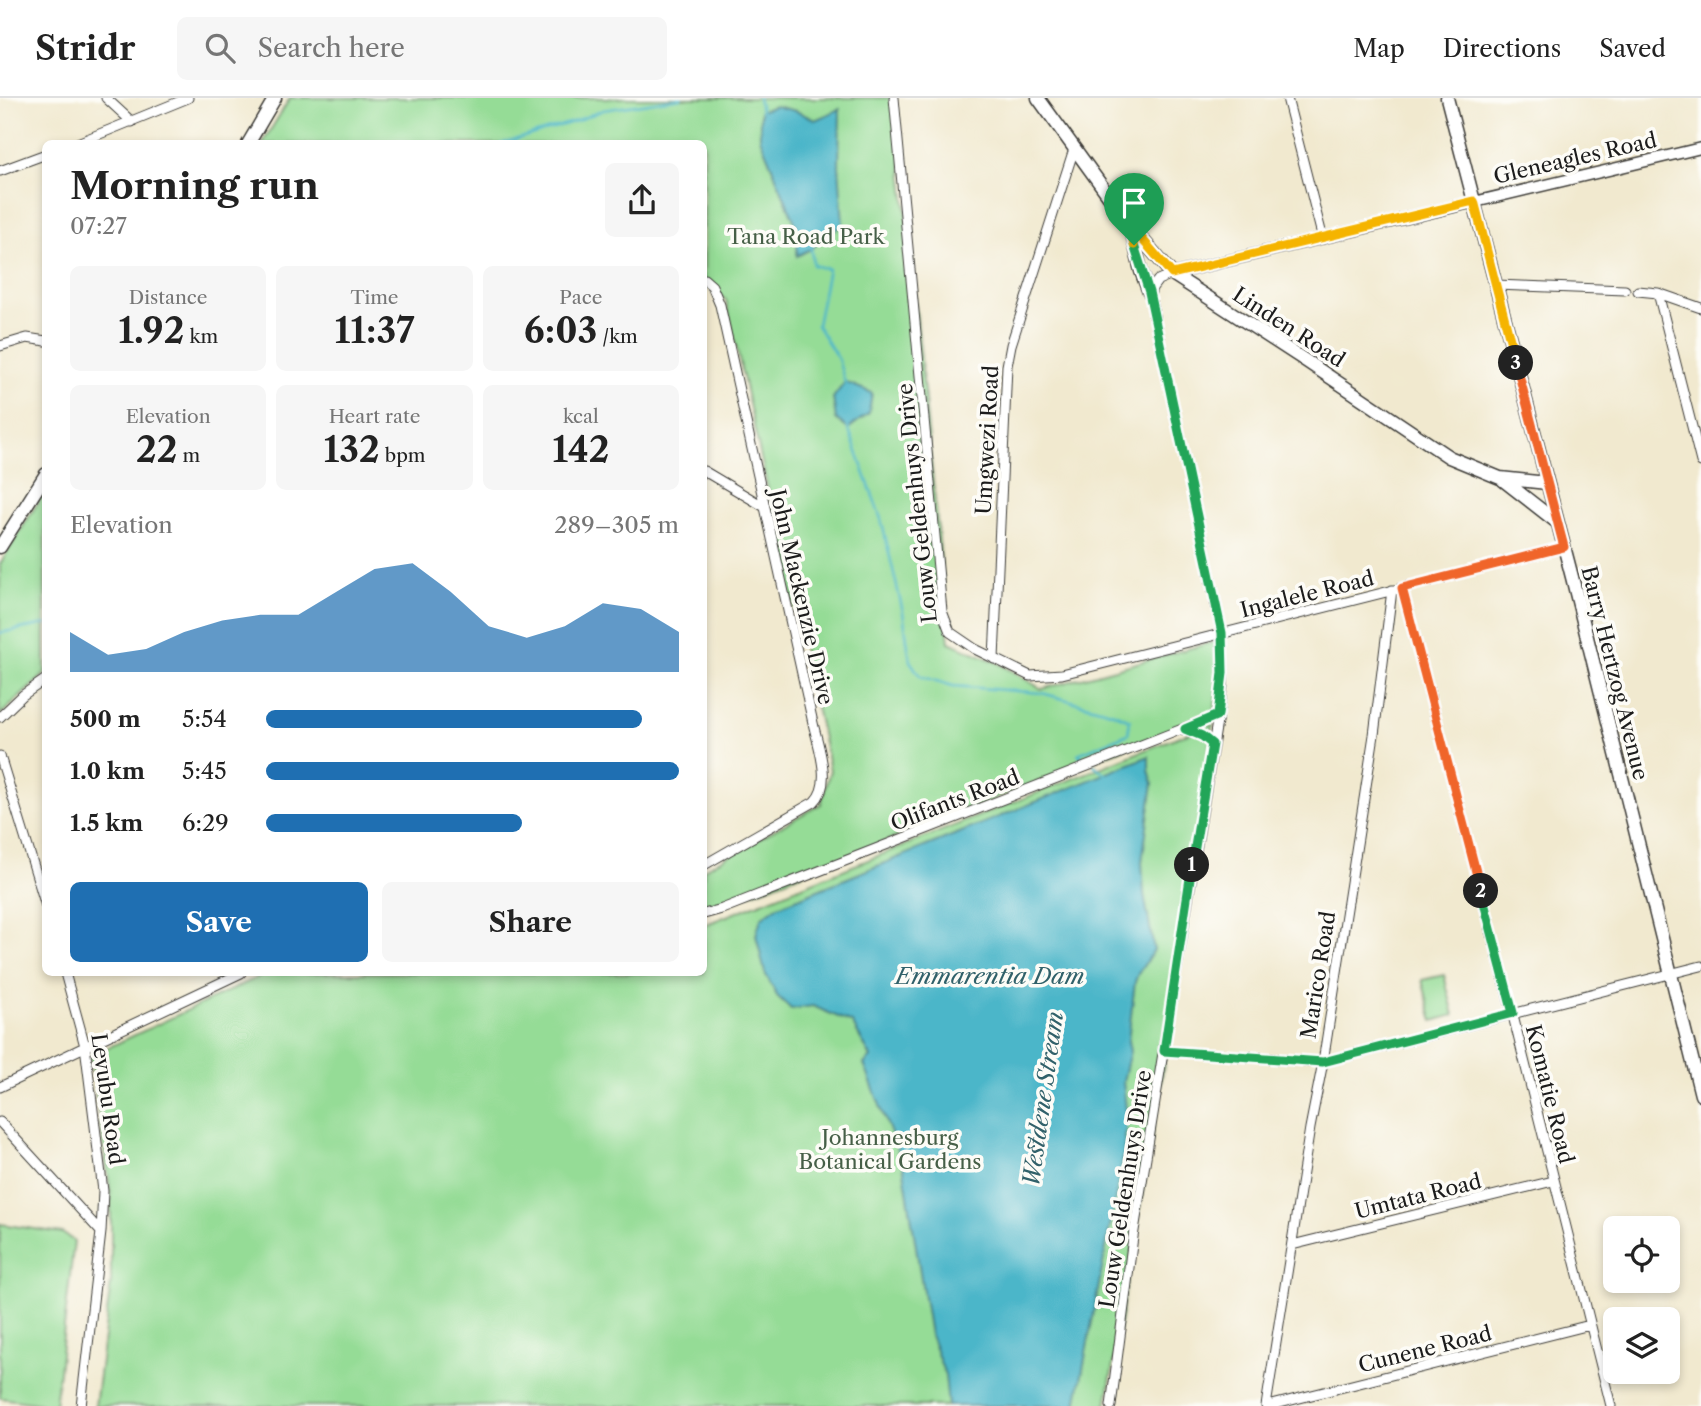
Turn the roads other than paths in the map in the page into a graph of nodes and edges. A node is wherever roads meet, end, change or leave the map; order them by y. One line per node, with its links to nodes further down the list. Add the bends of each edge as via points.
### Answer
1 (188, 98): 8 (street)
2 (275, 98): 10 (main road)
3 (894, 98): 39 (street, Louw Geldenhuys Drive, via 943,618 954,637)
4 (1038, 98): 12 (main road, Linden Road)
5 (1287, 98): 17 (street)
6 (1447, 98): 15 (main road, Barry Hertzog Avenue)
7 (113, 100): 8 (street)
8 (132, 122): 9 (street)
9 (85, 140)
10 (250, 140)
11 (1701, 148): 15 (street, Gleneagles Road)
12 (1074, 149): 16 (main road, Linden Road); 39 (street, Umgwezi Road, via 1007,366)
13 (42, 155): 14 (street)
14 (0, 171)
15 (1474, 201): 17 (street, Gleneagles Road); 20 (main road, Barry Hertzog Avenue)
16 (1130, 225): 18 (main road, Linden Road); 23 (main road)
17 (1323, 239): 18 (street, Gleneagles Road)
18 (1172, 274): 23 (street, via 1158,280); 30 (main road, Linden Road, via 1449,457)
19 (707, 282): 33 (street, John Mackenzie Drive, via 720,305)
20 (1496, 285): 21 (street); 32 (main road, Barry Hertzog Avenue)
21 (1625, 290)
22 (1638, 291): 24 (street)
23 (1149, 292): 38 (street)
24 (1658, 293): 25 (street); 28 (street)
25 (1701, 308)
26 (42, 340): 27 (street, via 27,338)
27 (0, 346)
28 (1701, 462)
29 (707, 473): 33 (street)
30 (1500, 478): 32 (main road, Linden Road); 34 (main road)
31 (42, 480): 35 (main road)
32 (1547, 483): 34 (main road, Barry Hertzog Avenue)
33 (763, 506): 46 (street, John Mackenzie Drive, via 821,763 822,789 814,802)
34 (1558, 523): 36 (main road, Barry Hertzog Avenue)
35 (0, 547)
36 (1564, 547): 37 (street, Ingalele Road); 50 (main road, Barry Hertzog Avenue)
37 (1397, 589): 38 (street, Ingalele Road); 53 (street, Komatie Road); 56 (street, Marico Road)
38 (1222, 633): 39 (street, Louw Geldenhuys Drive, via 1053,675 1030,676); 41 (street, Louw Geldenhuys Drive)
39 (994, 659)
40 (42, 682): 42 (street)
41 (1218, 715): 43 (street, Olifants Road); 44 (street, Louw Geldenhuys Drive)
42 (0, 717)
43 (1185, 729): 44 (street); 48 (street, Olifants Road)
44 (1212, 744): 55 (street, Louw Geldenhuys Drive)
45 (0, 756): 47 (street)
46 (707, 863)
47 (42, 881)
48 (707, 913)
49 (1701, 966): 50 (street)
50 (1670, 974): 53 (street); 58 (main road, Barry Hertzog Avenue)
51 (66, 976): 54 (street, Levubu Road)
52 (235, 976): 54 (street)
53 (1513, 1013): 56 (street); 60 (street, Komatie Road)
54 (85, 1046): 57 (street); 61 (street, Levubu Road, via 102,1180)
55 (1164, 1051): 56 (street); 65 (street, Louw Geldenhuys Drive)
56 (1323, 1062): 62 (street, Marico Road)
57 (0, 1087)
58 (1701, 1095)
59 (0, 1122): 61 (street)
60 (1553, 1181): 62 (street, Umtata Road); 63 (street, Komatie Road)
61 (101, 1232): 64 (street, Levubu Road)
62 (1292, 1245): 66 (street, Marico Road)
63 (1590, 1325): 66 (street, Cunene Road); 67 (street, Komatie Road)
64 (81, 1406)
65 (1111, 1406)
66 (1267, 1406)
67 (1611, 1406)

